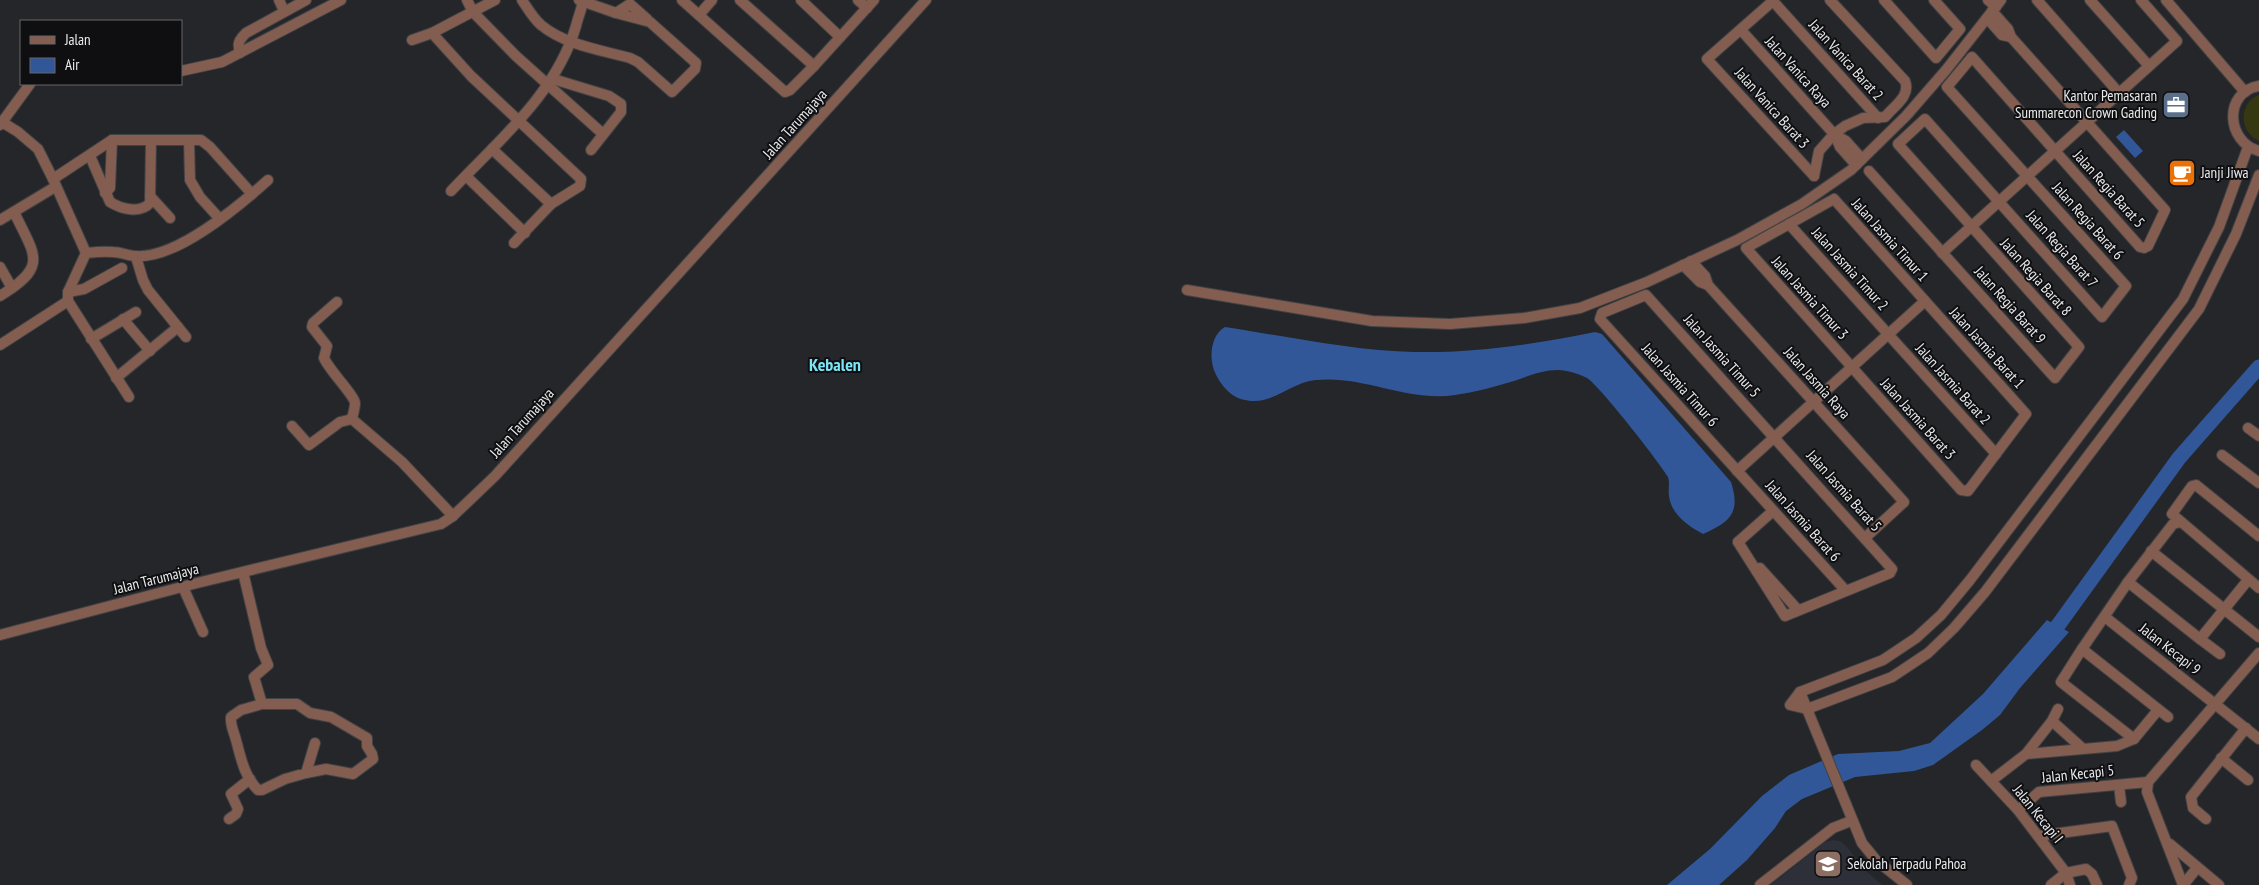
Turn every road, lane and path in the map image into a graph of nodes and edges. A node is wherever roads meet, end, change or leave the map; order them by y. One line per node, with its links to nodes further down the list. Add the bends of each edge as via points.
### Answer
1 (279, 0): 25 (street)
2 (306, 0): 25 (street)
3 (341, 0): 35 (street)
4 (467, 0): 26 (street)
5 (495, 0): 26 (street)
6 (522, 0): 34 (street, via 542,26)
7 (682, 0): 28 (street)
8 (712, 0): 28 (street)
9 (740, 0): 36 (street)
10 (800, 0): 32 (street)
11 (858, 0): 23 (street)
12 (926, 0): 121 (street, Jalan Tarumajaya, via 495,476)
13 (1773, 0): 30 (street); 45 (street, Jalan Vanica Barat 2)
14 (1830, 0): 45 (street, via 1908,88 1884,117)
15 (1884, 0): 16 (street, via 1936,58 1960,29)
16 (1934, 0)
17 (2037, 0): 44 (street)
18 (2090, 0): 37 (street)
19 (2141, 0): 37 (street, via 2177,41)
20 (2166, 0): 43 (street)
21 (582, 1): 27 (street); 34 (street)
22 (630, 2): 27 (street); 29 (street)
23 (870, 4): 32 (street)
24 (1995, 5): 47 (street, via 2002,35 2011,37); 61 (street, via 1946,70 1906,116)
25 (284, 11): 35 (street, via 239,39)
26 (473, 12): 31 (street); 39 (street, via 516,56)
27 (616, 13): 29 (street)
28 (699, 16): 36 (street, via 785,92)
29 (650, 22): 34 (street, via 696,63 695,69 672,92 630,58)
30 (1740, 30): 50 (street, Jalan Vanica Raya); 50 (street, Jalan Vanica Barat 3, via 1707,60 1814,176 1819,152)
31 (432, 33): 33 (street); 46 (street)
32 (840, 37): 36 (street)
33 (412, 40)
34 (571, 42): 39 (street)
35 (240, 53): 38 (street, via 222,62)
36 (814, 66)
37 (2149, 66): 44 (street)
38 (182, 72)
39 (551, 82): 46 (street); 49 (street); 49 (street, via 609,96 621,104 621,112)
40 (29, 85): 48 (street)
41 (2259, 86): 43 (street)
42 (1947, 87): 58 (street, Jalan Regia Barat 5, via 1972,57); 64 (street, Jalan Regia Barat 6)
43 (2245, 92): 55 (street, via 2238,100 2233,121 2235,131)
44 (2119, 93): 47 (street)
45 (1878, 118): 50 (street, via 1862,118)
46 (519, 121): 56 (street); 73 (street, via 581,179 580,186)
47 (2087, 122): 58 (street); 58 (street, Jalan Regia Barat 5, via 2165,210 2148,246 2140,247)
48 (1, 123): 67 (street, via 38,149)
49 (603, 134): 57 (street)
50 (1834, 134): 61 (street, Jalan Vanica Raya, via 1846,141)
51 (112, 140): 52 (street); 60 (street); 69 (street, via 110,188)
52 (151, 140): 53 (street); 71 (street)
53 (189, 140): 70 (street, via 201,140 210,147); 76 (street, via 190,180)
54 (1898, 144): 72 (street, Jalan Regia Barat 7, via 1925,119); 79 (street, Jalan Regia Barat 8)
55 (2248, 148): 59 (street); 80 (street)
56 (492, 149): 63 (street); 73 (street)
57 (591, 150)
58 (2055, 151): 64 (street)
59 (2259, 151)
60 (90, 156): 67 (street); 69 (street)
61 (1859, 162): 87 (street, via 1802,204 1738,240)
62 (1869, 171): 85 (street, Jalan Regia Barat 9)
63 (466, 176): 68 (street); 81 (street)
64 (2027, 176): 72 (street); 97 (street, Jalan Regia Barat 6, via 2126,286)
65 (2259, 176): 82 (street)
66 (268, 180): 70 (street)
67 (54, 183): 74 (street); 84 (street)
68 (451, 191)
69 (105, 193): 71 (street, via 110,202 132,209 146,208)
70 (252, 194): 76 (street)
71 (150, 196): 75 (street)
72 (1999, 202): 79 (street); 97 (street, Jalan Regia Barat 7)
73 (551, 204): 81 (street)
74 (14, 212): 77 (street); 90 (street, via 34,255 29,272)
75 (170, 218)
76 (219, 218): 86 (street, via 172,249)
77 (0, 220)
78 (1789, 224): 94 (street, Jalan Jasmia Timur 1, via 1834,199); 101 (street, Jalan Jasmia Timur 2); 106 (street, Jalan Jasmia Timur 3, via 1746,248)
79 (1972, 226): 85 (street); 108 (street, Jalan Regia Barat 8, via 2078,347)
80 (2218, 227): 82 (street); 145 (street, via 2183,299 1941,615 1916,638 1883,660 1800,692 1790,705)
81 (525, 233): 83 (street)
82 (2236, 234): 145 (street, via 2199,309 1985,592 1954,628 1928,653 1892,676)
83 (514, 243)
84 (86, 253): 86 (street, via 114,252); 93 (street)
85 (1942, 253): 108 (street, Jalan Regia Barat 9)
86 (136, 256): 100 (street, via 143,280)
87 (1687, 263): 91 (street, via 1580,308 1524,318 1450,324 1372,321); 110 (street, Jalan Jasmia Raya, via 1700,282 1708,284)
88 (0, 267): 90 (street)
89 (122, 268): 93 (street)
90 (12, 288): 92 (street)
91 (1187, 290)
92 (0, 296)
93 (68, 296): 103 (street); 104 (street)
94 (1925, 301): 101 (street); 116 (street, Jalan Jasmia Barat 1, via 2026,414)
95 (337, 302): 111 (street, via 312,327 327,346 324,358 328,366 353,398)
96 (136, 312): 98 (street)
97 (2102, 316)
98 (124, 319): 103 (street); 105 (street)
99 (1600, 319): 115 (street, Jalan Jasmia Timur 5, via 1602,313 1646,295); 118 (street, Jalan Jasmia Timur 6)
100 (178, 327): 102 (street); 105 (street)
101 (1888, 334): 106 (street); 116 (street, Jalan Jasmia Barat 2)
102 (186, 337)
103 (91, 339): 107 (street)
104 (0, 345)
105 (150, 351): 107 (street)
106 (1852, 368): 110 (street); 116 (street, Jalan Jasmia Barat 3, via 1961,490 1968,491)
107 (116, 378): 109 (street)
108 (2055, 378)
109 (128, 397)
110 (1814, 402): 115 (street); 124 (street, Jalan Jasmia Raya, via 1904,502)
111 (352, 419): 112 (street, via 340,422 309,445); 121 (street, via 402,462)
112 (292, 426)
113 (2248, 428): 114 (street)
114 (2259, 436)
115 (1775, 437): 118 (street); 124 (street, Jalan Jasmia Barat 5)
116 (1996, 454)
117 (2222, 454): 119 (street)
118 (1737, 471): 120 (street, Jalan Jasmia Barat 6)
119 (2259, 483)
120 (1773, 511): 125 (street); 132 (street, Jalan Jasmia Barat 6)
121 (451, 512): 127 (street, Jalan Tarumajaya, via 440,524)
122 (2181, 522): 123 (street, via 2172,514 2194,485); 126 (street, via 2173,524); 128 (street)
123 (2259, 536)
124 (1866, 537): 132 (street, Jalan Jasmia Barat 5, via 1892,568 1890,573)
125 (1738, 542): 133 (street); 133 (street, via 1786,616)
126 (2151, 551): 129 (street); 134 (street)
127 (243, 572): 130 (street, Jalan Tarumajaya); 143 (street, via 268,665 254,677)
128 (2248, 580): 131 (street); 134 (street)
129 (2128, 582): 135 (street); 139 (street)
130 (183, 587): 136 (street); 137 (street, Jalan Tarumajaya)
131 (2259, 588)
132 (1846, 591): 133 (street)
133 (1798, 610)
134 (2224, 610): 138 (street); 139 (street)
135 (2105, 617): 140 (street); 144 (street, Jalan Kecapi 9)
136 (203, 632)
137 (0, 635)
138 (2259, 637)
139 (2200, 639): 142 (street)
140 (2082, 649): 147 (street); 151 (street, via 2061,682)
141 (2259, 653): 144 (street)
142 (2220, 654)
143 (262, 704): 158 (street, via 297,704 310,713 331,717 367,738 373,759 356,773 350,775 326,769); 159 (street, via 241,710 231,717 238,751)
144 (2216, 704): 150 (street, Jalan Kecapi 9); 162 (street)
145 (1807, 709): 168 (street)
146 (2058, 709): 149 (street)
147 (2158, 710): 148 (street); 151 (street)
148 (2168, 717)
149 (2052, 720): 154 (street); 155 (street)
150 (2246, 728): 152 (street, Jalan Kecapi 9); 156 (street)
151 (2134, 739): 154 (street, via 2117,746)
152 (2259, 739)
153 (315, 743): 158 (street)
154 (2082, 748): 155 (street)
155 (2026, 754): 161 (street)
156 (2221, 758): 160 (street); 167 (street, via 2191,797 2193,808)
157 (1976, 764): 161 (street, Jalan Kecapi I)
158 (306, 774): 159 (street, via 284,779 262,790 258,790)
159 (250, 779): 166 (street, via 231,795 238,809)
160 (2248, 780)
161 (1991, 781): 165 (street, Jalan Kecapi I)
162 (2148, 782): 163 (street, Jalan Kecapi 5); 170 (street, via 2147,792)
163 (2119, 785): 164 (street); 165 (street, Jalan Kecapi 5, via 2039,792)
164 (2121, 802)
165 (2018, 810): 169 (street, Jalan Kecapi I)
166 (229, 819)
167 (2206, 819)
168 (1851, 821): 174 (street, via 1833,828); 175 (street, via 1862,843 1876,860)
169 (2038, 836): 172 (street, Jalan Kecapi I); 179 (street, via 2112,826 2132,878)
170 (2168, 843): 171 (street); 173 (street)
171 (2198, 868): 173 (street); 180 (street)
172 (2066, 873): 176 (street); 177 (street, Jalan Kecapi I); 178 (street, via 2086,869)
173 (2184, 884)
174 (1760, 885)
175 (1907, 885)
176 (2051, 885)
177 (2070, 885)
178 (2097, 885)
179 (2129, 885)
180 (2219, 885)

